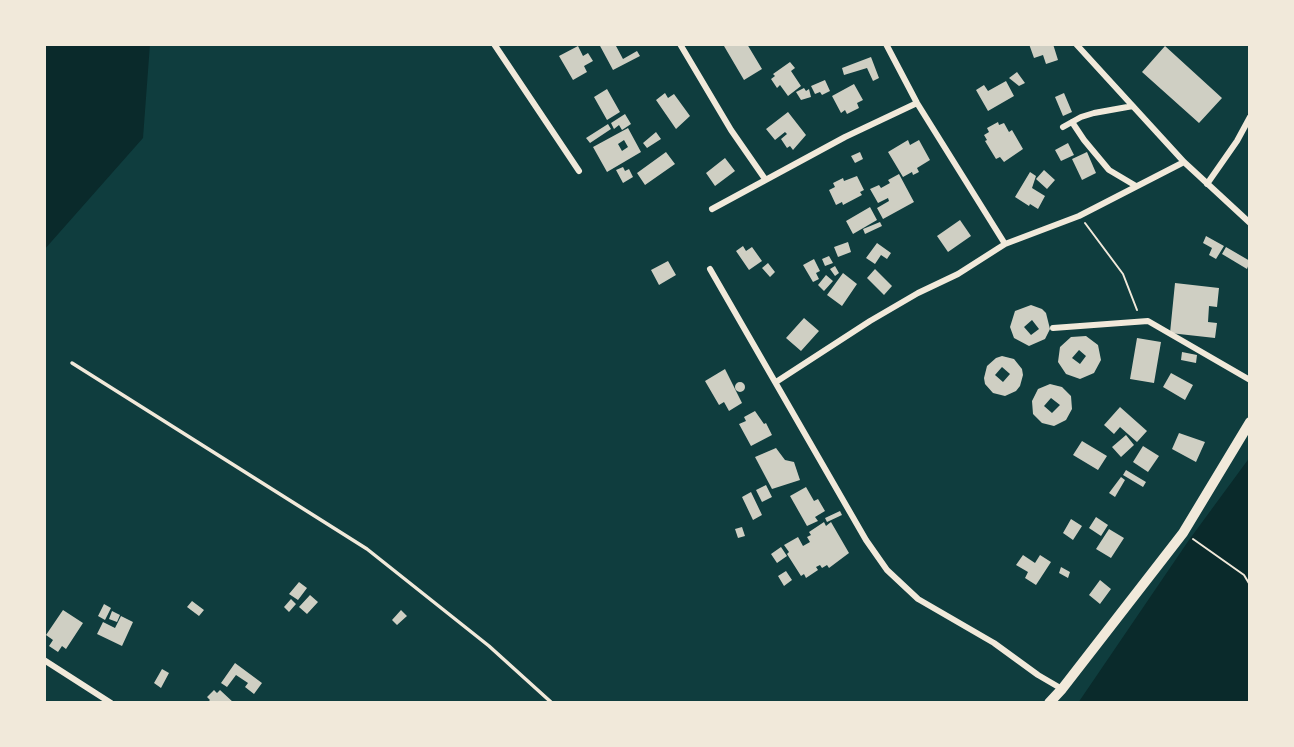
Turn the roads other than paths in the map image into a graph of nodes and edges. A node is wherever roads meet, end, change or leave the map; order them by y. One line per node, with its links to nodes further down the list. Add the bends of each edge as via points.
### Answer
1 (494, 44): 11 (street)
2 (680, 44): 12 (street)
3 (886, 44): 5 (street)
4 (1076, 44): 6 (street)
5 (917, 103): 12 (street); 17 (street)
6 (1133, 106): 8 (street); 10 (street)
7 (1250, 117): 13 (street)
8 (1072, 122): 9 (street); 14 (street, via 1109,170)
9 (1063, 127)
10 (1184, 162): 13 (street); 14 (street)
11 (579, 171)
12 (765, 180): 15 (street)
13 (1208, 184): 16 (street)
14 (1136, 186): 17 (street, via 1079,216)
15 (712, 209)
16 (1250, 223)
17 (1005, 244): 22 (street, via 870,321)
18 (710, 269): 22 (street)
19 (1053, 328): 21 (street, via 1148,321)
20 (72, 363): 27 (lane, via 367,549)
21 (1250, 380)
22 (776, 382): 25 (street, via 866,540 900,585)
23 (1250, 422): 25 (highway, via 1183,533)
24 (44, 660): 26 (street)
25 (1062, 689): 28 (highway)
26 (111, 703)
27 (552, 703)
28 (1048, 703)

